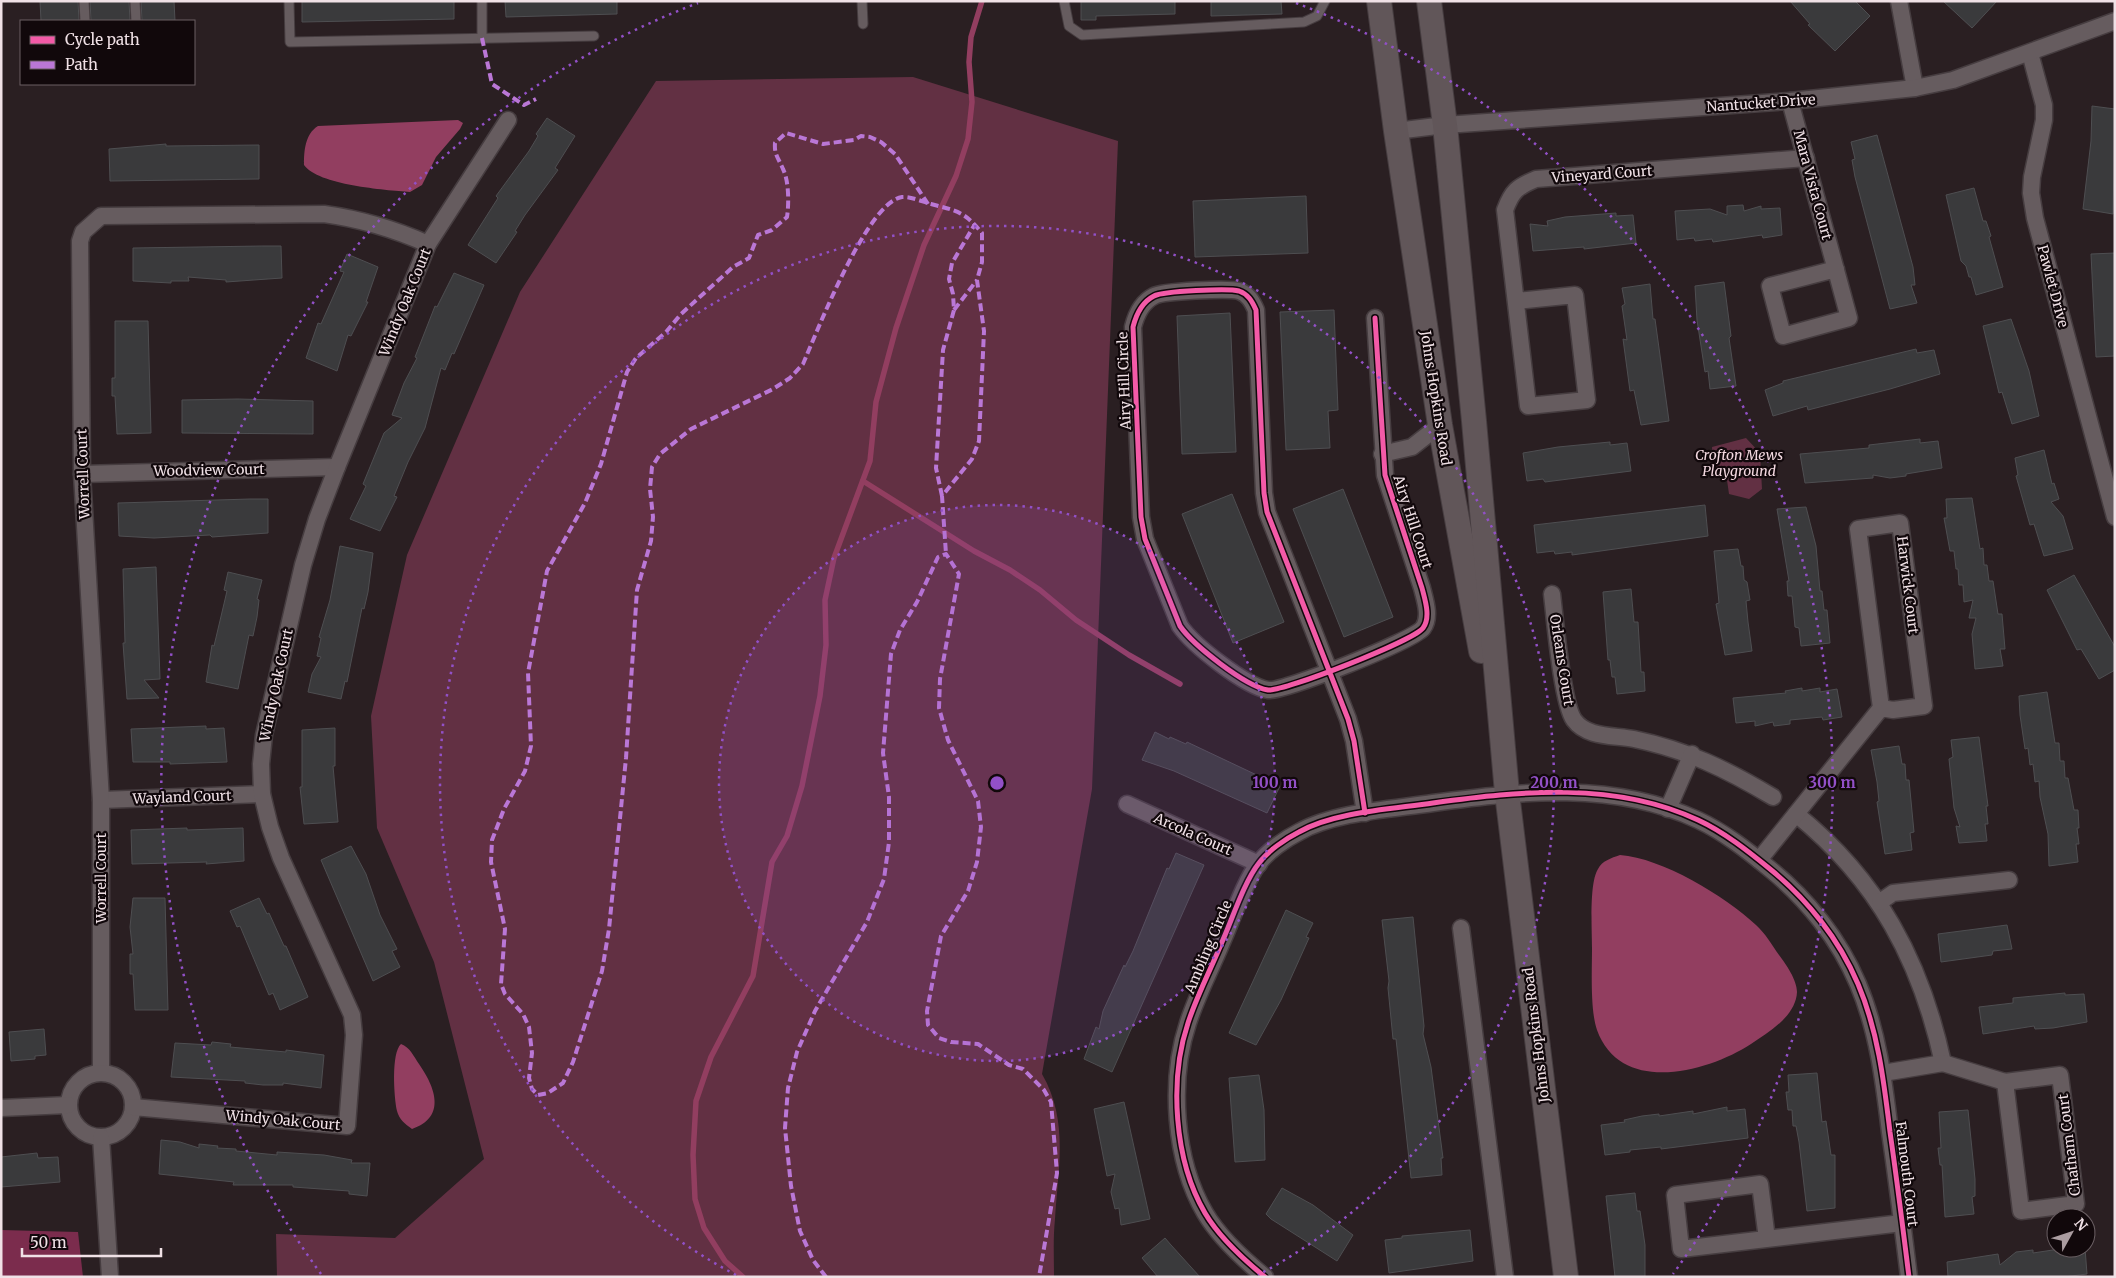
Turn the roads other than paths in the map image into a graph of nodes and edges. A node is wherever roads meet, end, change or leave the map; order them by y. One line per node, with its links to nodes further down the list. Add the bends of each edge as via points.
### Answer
1 (84, 1): 11 (lane)
2 (135, 1): 12 (lane)
3 (289, 1): 16 (lane, via 290,42)
4 (482, 1): 16 (lane)
5 (862, 1): 14 (lane)
6 (1064, 1): 7 (lane, via 1069,26 1082,35 1304,22 1317,16)
7 (1325, 1)
8 (1379, 1): 22 (street, Johns Hopkins Road)
9 (1429, 1): 21 (street, Johns Hopkins Road)
10 (1899, 1): 18 (street)
11 (86, 20)
12 (136, 20)
13 (2115, 22): 17 (street, Nantucket Drive)
14 (863, 24)
15 (594, 36): 16 (lane)
16 (482, 38)
17 (2030, 53): 18 (street, Nantucket Drive, via 1953,80); 32 (street, Pawlet Drive, via 2044,105 2032,177 2035,218)
18 (1915, 88): 19 (street, Nantucket Drive)
19 (1790, 101): 21 (street, Nantucket Drive); 23 (street, Mara Vista Court)
20 (508, 120): 24 (street, Windy Oak Court)
21 (1445, 125): 22 (street, Nantucket Drive); 37 (street, Johns Hopkins Road)
22 (1396, 131): 28 (street, Johns Hopkins Road)
23 (1806, 158): 25 (street, Mara Vista Court); 26 (street, Vineyard Court, via 1536,179 1524,184 1511,193 1505,210)
24 (428, 244): 30 (street, Windy Oak Court); 31 (street, Worrell Court, via 382,226 324,214 101,216 83,232 80,241)
25 (1836, 268): 25 (street, Mara Vista Court, via 1849,318 1783,336 1770,286)
26 (1516, 301): 26 (street, Vineyard Court, via 1528,406 1587,400 1575,295)
27 (1375, 318): 29 (street, Airy Hill Court)
28 (1440, 425): 29 (street, via 1412,447); 37 (street, Johns Hopkins Road)
29 (1382, 454): 34 (street, Airy Hill Court, via 1390,495 1427,606 1426,619 1423,628 1404,641)
30 (337, 467): 31 (street, Woodview Court); 38 (street, Windy Oak Court, via 303,565 268,714 261,764)
31 (82, 474): 40 (street, Worrell Court)
32 (2115, 516)
33 (1552, 594): 36 (street, Orleans Court, via 1567,704 1575,722 1592,733 1654,743)
34 (1329, 671): 34 (street, Airy Hill Circle, via 1267,512 1256,310 1252,300 1237,290 1171,292 1154,296 1136,314 1133,327 1141,517 1145,539 1180,626 1198,647 1254,685 1269,690 1285,688); 43 (street, Airy Hill Circle, via 1354,741)
35 (1881, 708): 35 (street, Harwick Court, via 1858,529 1900,524 1924,706 1893,710); 44 (street)
36 (1692, 754): 39 (street, Orleans Court, via 1717,764); 42 (street)
37 (1507, 793): 42 (street, Ambling Circle, via 1606,795); 43 (street, Ambling Circle); 63 (street, Johns Hopkins Road)
38 (262, 794): 40 (street, Wayland Court); 55 (street, Windy Oak Court, via 281,858 352,1015 354,1035 347,1126)
39 (1773, 797)
40 (101, 800): 51 (street, Worrell Court)
41 (1127, 804): 46 (street, Arcola Court)
42 (1668, 809): 45 (street, Ambling Circle, via 1730,838)
43 (1365, 812): 46 (street, Ambling Circle, via 1315,824 1298,832)
44 (1796, 814): 45 (street); 48 (street, via 1845,858)
45 (1759, 860): 52 (street, Falmouth Court, via 1790,885 1817,915 1842,952 1858,983 1872,1024)
46 (1259, 864): 61 (street, Ambling Circle, via 1188,1021 1176,1081 1182,1151 1205,1213 1225,1239)
47 (2008, 880): 48 (street, via 1893,893)
48 (1880, 902): 50 (street, via 1922,987)
49 (1461, 928): 62 (street)
50 (1943, 1063): 52 (street, Chatham Court); 53 (street, Chatham Court)
51 (101, 1072): 54 (street, via 77,1082); 55 (street, via 125,1083 132,1094)
52 (1883, 1073): 58 (street, Falmouth Court)
53 (2005, 1082): 53 (street, Chatham Court, via 2021,1211 2076,1204 2060,1075)
54 (68, 1104): 56 (street); 57 (street, via 70,1117 79,1129 88,1135)
55 (133, 1107): 57 (street, via 130,1120 123,1128 113,1135)
56 (1, 1108)
57 (101, 1137): 60 (street)
58 (1902, 1223): 59 (street); 64 (street, Falmouth Court)
59 (1767, 1239): 59 (street, via 1681,1249 1675,1195 1760,1184)
60 (110, 1277)
61 (1265, 1277)
62 (1505, 1277)
63 (1566, 1277)
64 (1909, 1277)

